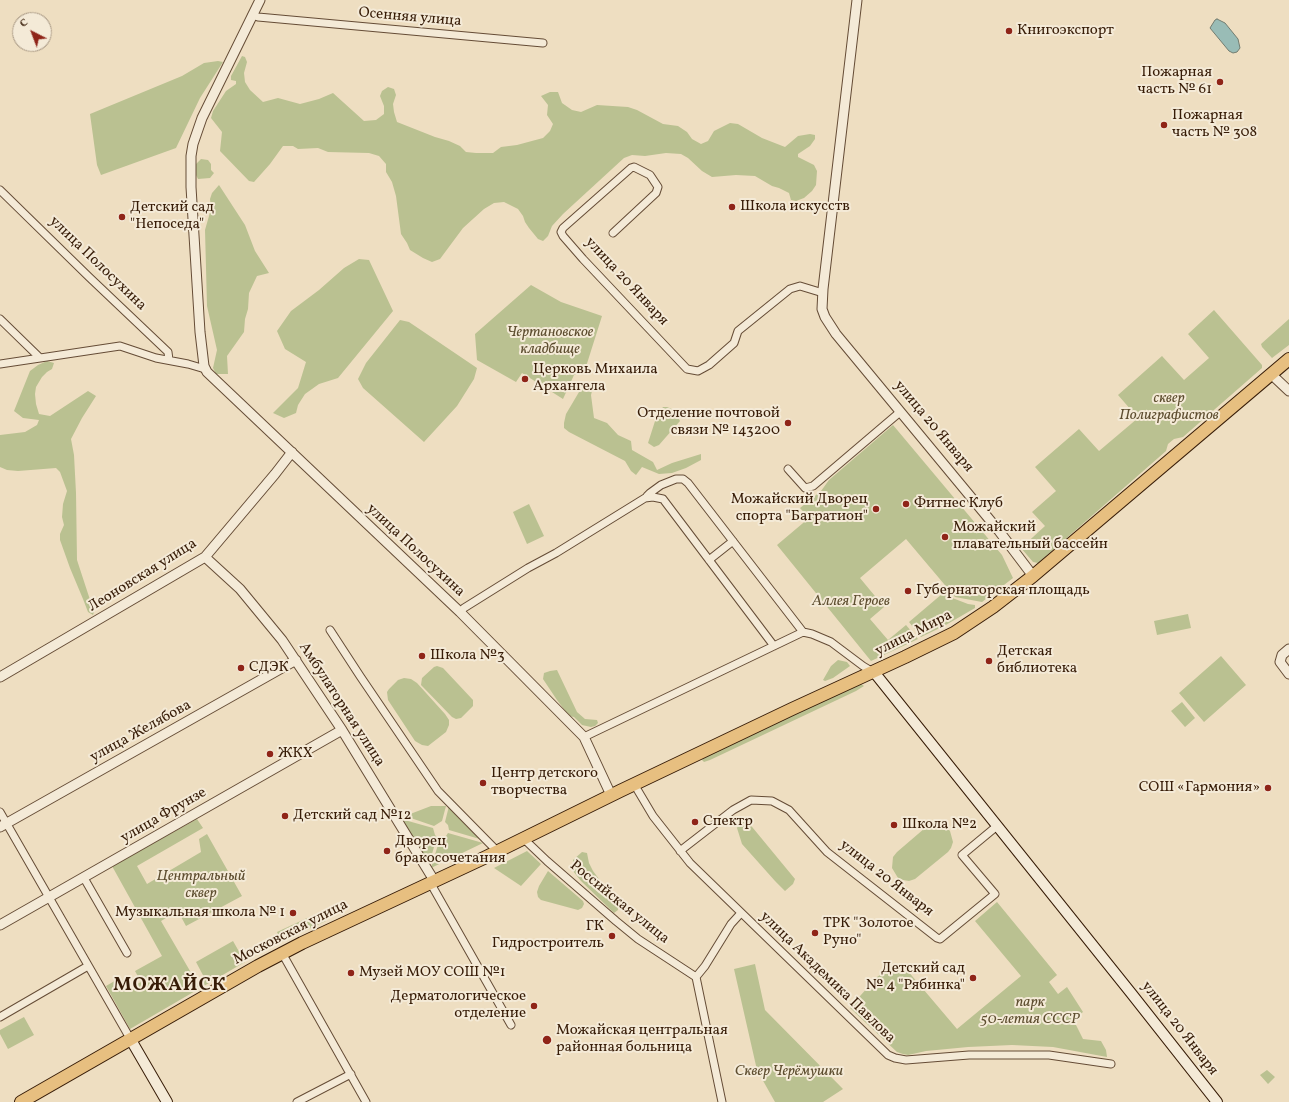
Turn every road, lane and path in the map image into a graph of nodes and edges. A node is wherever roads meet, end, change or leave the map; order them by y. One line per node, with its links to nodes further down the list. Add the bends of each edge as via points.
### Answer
1 (260, 0): 3 (street)
2 (857, 0): 7 (street, улица 20 Января)
3 (252, 15): 4 (street, Осенняя улица); 13 (street, via 202,118 191,156 200,332)
4 (542, 43)
5 (0, 190): 11 (street, улица Полосухина, via 168,352)
6 (613, 233): 7 (street, улица 20 Января, via 656,193 658,187 650,175 634,167 561,232 583,259 687,369 698,370 709,365 734,343 738,331 790,289 800,286)
7 (823, 293): 16 (street, улица 20 Января, via 822,309 829,324)
8 (0, 319): 9 (street)
9 (39, 357): 11 (street, улица Полосухина, via 116,346); 12 (street, улица Полосухина)
10 (1289, 359): 14 (main road, улица Мира)
11 (169, 360): 13 (street, улица Полосухина)
12 (0, 364)
13 (205, 369): 17 (street, улица Полосухина)
14 (1271, 374): 15 (street); 23 (main road, улица Мира)
15 (1289, 391)
16 (900, 412): 18 (street, via 813,486 805,488); 23 (street, улица 20 Января)
17 (292, 452): 21 (street, Леоновская улица); 24 (street, улица Полосухина)
18 (788, 469)
19 (647, 496): 20 (street, via 661,485 683,479); 22 (street, via 663,498); 24 (street)
20 (733, 541): 22 (street); 26 (street)
21 (205, 557): 29 (street, Амбулаторная улица, via 240,589); 32 (street, Леоновская улица)
22 (710, 560): 27 (street)
23 (1033, 576): 30 (main road, улица Мира, via 954,633)
24 (460, 612): 34 (street, улица Полосухина)
25 (330, 630): 42 (street, via 438,791)
26 (803, 632): 27 (street); 30 (street, улица 20 Января, via 832,642)
27 (774, 646): 34 (street)
28 (1289, 649): 31 (street, via 1282,654 1280,662)
29 (296, 660): 33 (street, Амбулаторная улица); 38 (street, улица Желябова)
30 (874, 672): 35 (main road, улица Мира); 39 (main road, улица 20 Января)
31 (1289, 674)
32 (0, 677)
33 (342, 730): 43 (street, улица Фрунзе); 44 (street, Амбулаторная улица)
34 (584, 737): 36 (street, улица Полосухина)
35 (634, 784): 36 (main road, улица Мира); 41 (street, улица Академика Павлова, via 653,816)
36 (611, 796): 40 (main road, улица Мира)
37 (0, 812): 38 (street)
38 (3, 825): 45 (street)
39 (996, 826): 41 (street, улица 20 Января, via 962,855 995,894 940,939 827,852 789,810 772,801 751,800 733,810); 62 (main road, улица 20 Января)
40 (524, 839): 42 (main road, улица Мира); 51 (street, Российская улица, via 638,939)
41 (680, 851): 46 (street, улица Академика Павлова)
42 (498, 852): 44 (main road, Московская улица)
43 (84, 878): 45 (street, улица Фрунзе); 48 (street)
44 (433, 883): 49 (main road, Московская улица); 53 (street, Амбулаторная улица)
45 (49, 898): 47 (street, улица Фрунзе); 50 (street)
46 (741, 913): 51 (street); 55 (street, улица Академика Павлова, via 881,1049 895,1058 906,1060 969,1055 1050,1055)
47 (0, 925)
48 (127, 953)
49 (282, 953): 54 (main road, Московская улица); 56 (street)
50 (88, 966): 52 (street); 54 (street)
51 (696, 977): 61 (street)
52 (0, 1017)
53 (511, 1025)
54 (131, 1040): 57 (main road, Московская улица); 58 (main road)
55 (1111, 1064)
56 (351, 1074): 59 (street); 60 (street)
57 (21, 1102)
58 (167, 1102)
59 (297, 1102)
60 (366, 1102)
61 (722, 1102)
62 (1217, 1102)

